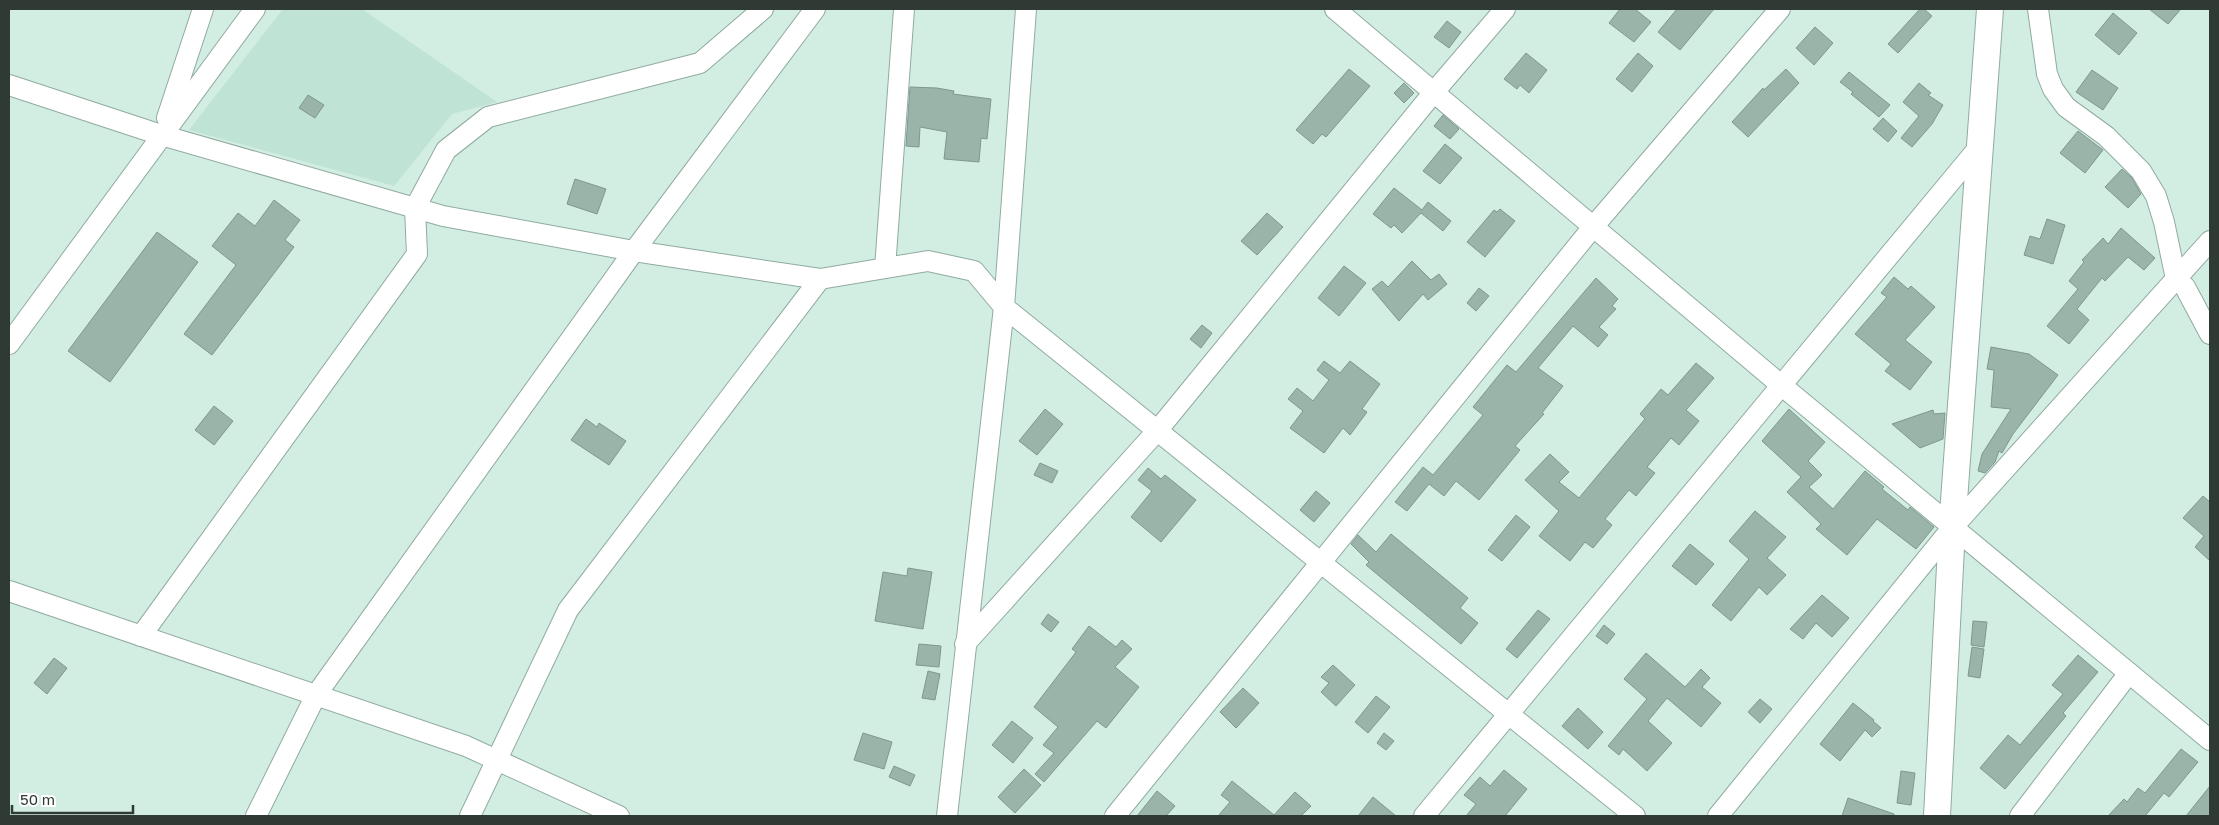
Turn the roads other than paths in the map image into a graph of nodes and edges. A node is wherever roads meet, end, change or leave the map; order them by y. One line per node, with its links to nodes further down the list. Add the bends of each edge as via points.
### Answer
1 (203, 9): 14 (street)
2 (255, 9): 14 (street)
3 (763, 9): 16 (street, via 700,63 488,117 446,150)
4 (815, 9): 19 (street)
5 (904, 9): 20 (street)
6 (1026, 9): 23 (street)
7 (1335, 9): 13 (street)
8 (1505, 9): 13 (street)
9 (1780, 9): 17 (street)
10 (1990, 9): 15 (main road)
11 (2038, 9): 22 (street, via 2047,74 2053,89 2066,107 2106,136 2141,171 2156,196)
12 (9, 84): 14 (street)
13 (1434, 92): 17 (street); 27 (street)
14 (161, 135): 16 (street); 25 (street)
15 (1980, 146): 26 (street); 28 (main road)
16 (415, 208): 19 (street, via 443,216); 31 (street, via 417,254)
17 (1593, 227): 26 (street); 29 (street)
18 (2210, 241): 22 (street)
19 (634, 250): 21 (street); 34 (street)
20 (885, 268): 21 (street); 23 (street, via 928,261 974,271)
21 (820, 279): 37 (street, via 568,610)
22 (2176, 279): 24 (street, via 2185,287); 28 (street)
23 (1004, 307): 27 (street); 32 (street)
24 (2210, 334)
25 (9, 344)
26 (1781, 386): 28 (street); 35 (street)
27 (1158, 431): 29 (street); 32 (street)
28 (1952, 528): 33 (street); 45 (street); 46 (main road)
29 (1320, 562): 35 (street); 42 (street)
30 (9, 591): 31 (street)
31 (141, 636): 34 (street)
32 (965, 644): 41 (street)
33 (2129, 673): 36 (street); 47 (street)
34 (316, 695): 37 (street); 38 (street)
35 (1509, 714): 43 (street); 44 (street)
36 (2210, 740)
37 (498, 760): 39 (street); 40 (street)
38 (256, 816)
39 (470, 816)
40 (619, 816)
41 (947, 816)
42 (1115, 816)
43 (1424, 816)
44 (1635, 816)
45 (1718, 816)
46 (1936, 816)
47 (2020, 816)

